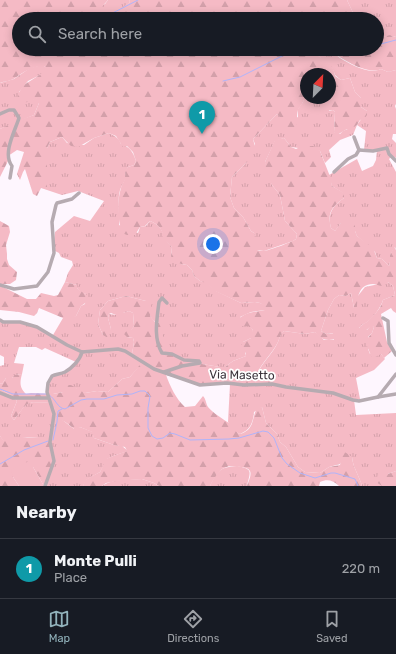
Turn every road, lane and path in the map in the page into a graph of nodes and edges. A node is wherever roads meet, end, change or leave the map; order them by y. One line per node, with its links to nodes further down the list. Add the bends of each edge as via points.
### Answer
1 (0, 114): 6 (street, via 14,110 19,118 8,154 12,166)
2 (354, 137): 3 (street)
3 (359, 150): 4 (street, via 387,148); 5 (street)
4 (396, 160)
5 (334, 172)
6 (10, 178)
7 (79, 194): 8 (street, via 56,205 52,222 54,253 48,272 37,286 14,289)
8 (0, 285)
9 (167, 303): 14 (street, via 162,298 159,302 156,331 158,347 162,353 200,363)
10 (383, 318): 13 (street, via 388,321 388,343)
11 (0, 320): 12 (street, via 37,326)
12 (82, 352): 14 (street, Via Masetto, via 118,349); 19 (street, via 70,369 49,379)
13 (396, 355)
14 (163, 372): 18 (street, Via Masetto, via 200,385 272,384 332,393 359,401)
15 (396, 374): 18 (street)
16 (0, 393): 19 (street, via 13,398)
17 (396, 394): 18 (street, Via Masetto)
18 (378, 397)
19 (48, 398): 20 (street, via 54,414 50,442 54,461)
20 (45, 486)

